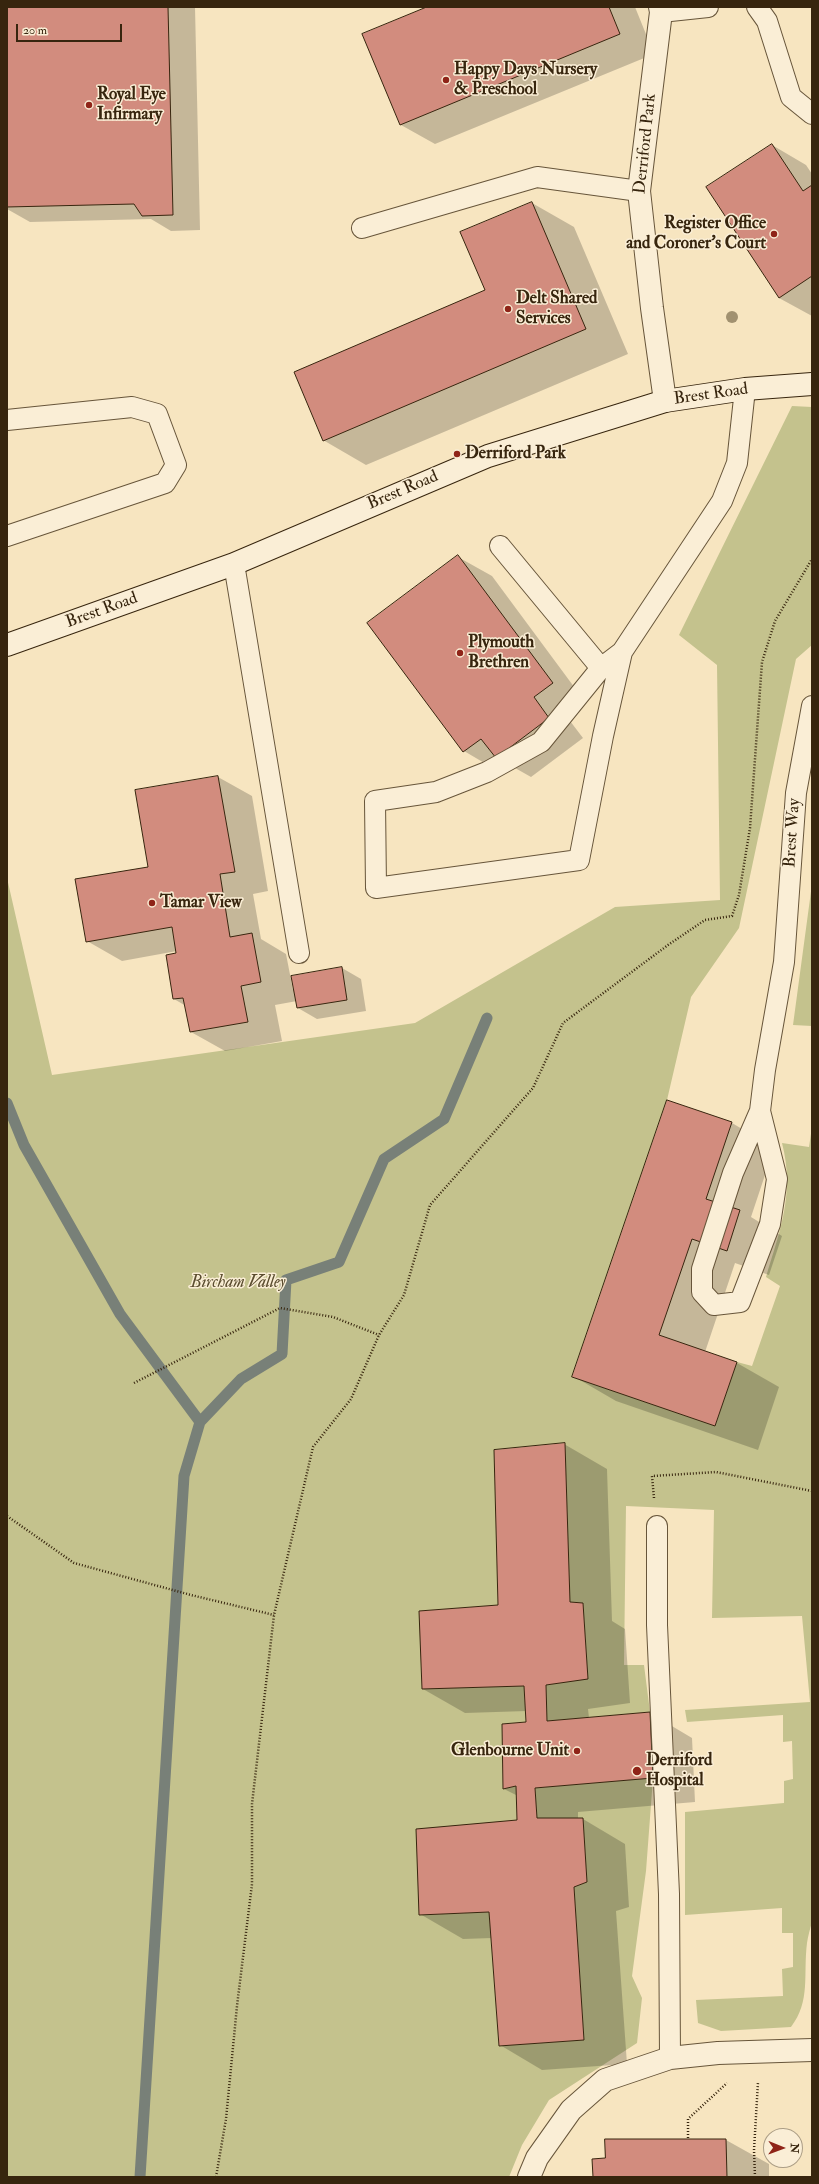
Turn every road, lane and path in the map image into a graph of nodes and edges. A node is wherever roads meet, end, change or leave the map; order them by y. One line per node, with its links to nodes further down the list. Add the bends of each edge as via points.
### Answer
1 (708, 7): 3 (lane)
2 (757, 7): 4 (lane, via 767,21 791,97)
3 (660, 10): 5 (street, Derriford Park)
4 (812, 114)
5 (639, 191): 6 (lane, via 537,177); 9 (street, Derriford Park)
6 (362, 228)
7 (812, 384): 8 (street, Brest Road)
8 (745, 389): 9 (street, Brest Road); 16 (lane, via 737,463 722,501)
9 (665, 401): 14 (street, Brest Road, via 488,456)
10 (7, 420): 11 (lane, via 132,407 157,414 176,465 165,483)
11 (7, 536)
12 (500, 546): 17 (lane)
13 (812, 559): 21 (path, via 776,621 762,662 750,828 739,895 732,916 704,920 563,1023 533,1088 430,1205 404,1295)
14 (234, 564): 15 (street, Brest Road); 19 (lane)
15 (7, 645)
16 (622, 652): 17 (lane); 17 (lane, via 579,860 376,888 375,801 436,792 487,772 541,742)
17 (601, 668)
18 (812, 706): 20 (lane, Brest Way, via 796,793 784,962)
19 (299, 953)
20 (760, 1111): 20 (lane, via 777,1179 770,1224 740,1302 714,1305 702,1292 702,1269 733,1174)
21 (379, 1335): 22 (path, via 333,1317 280,1308); 27 (path, via 351,1399 313,1447)
22 (134, 1383)
23 (652, 1476): 24 (path, via 716,1472)
24 (812, 1491)
25 (7, 1516): 27 (path, via 74,1563)
26 (657, 1526): 30 (lane, via 657,1625 669,1894)
27 (274, 1615): 33 (path, via 252,1804 252,1884 226,2119)
28 (812, 2050): 29 (street)
29 (762, 2051): 30 (street); 35 (path, via 754,2150)
30 (670, 2058): 34 (street, via 605,2080 571,2110 537,2158)
31 (728, 2083): 32 (path, via 688,2119)
32 (688, 2138)
33 (216, 2177)
34 (529, 2177)
35 (755, 2177)

